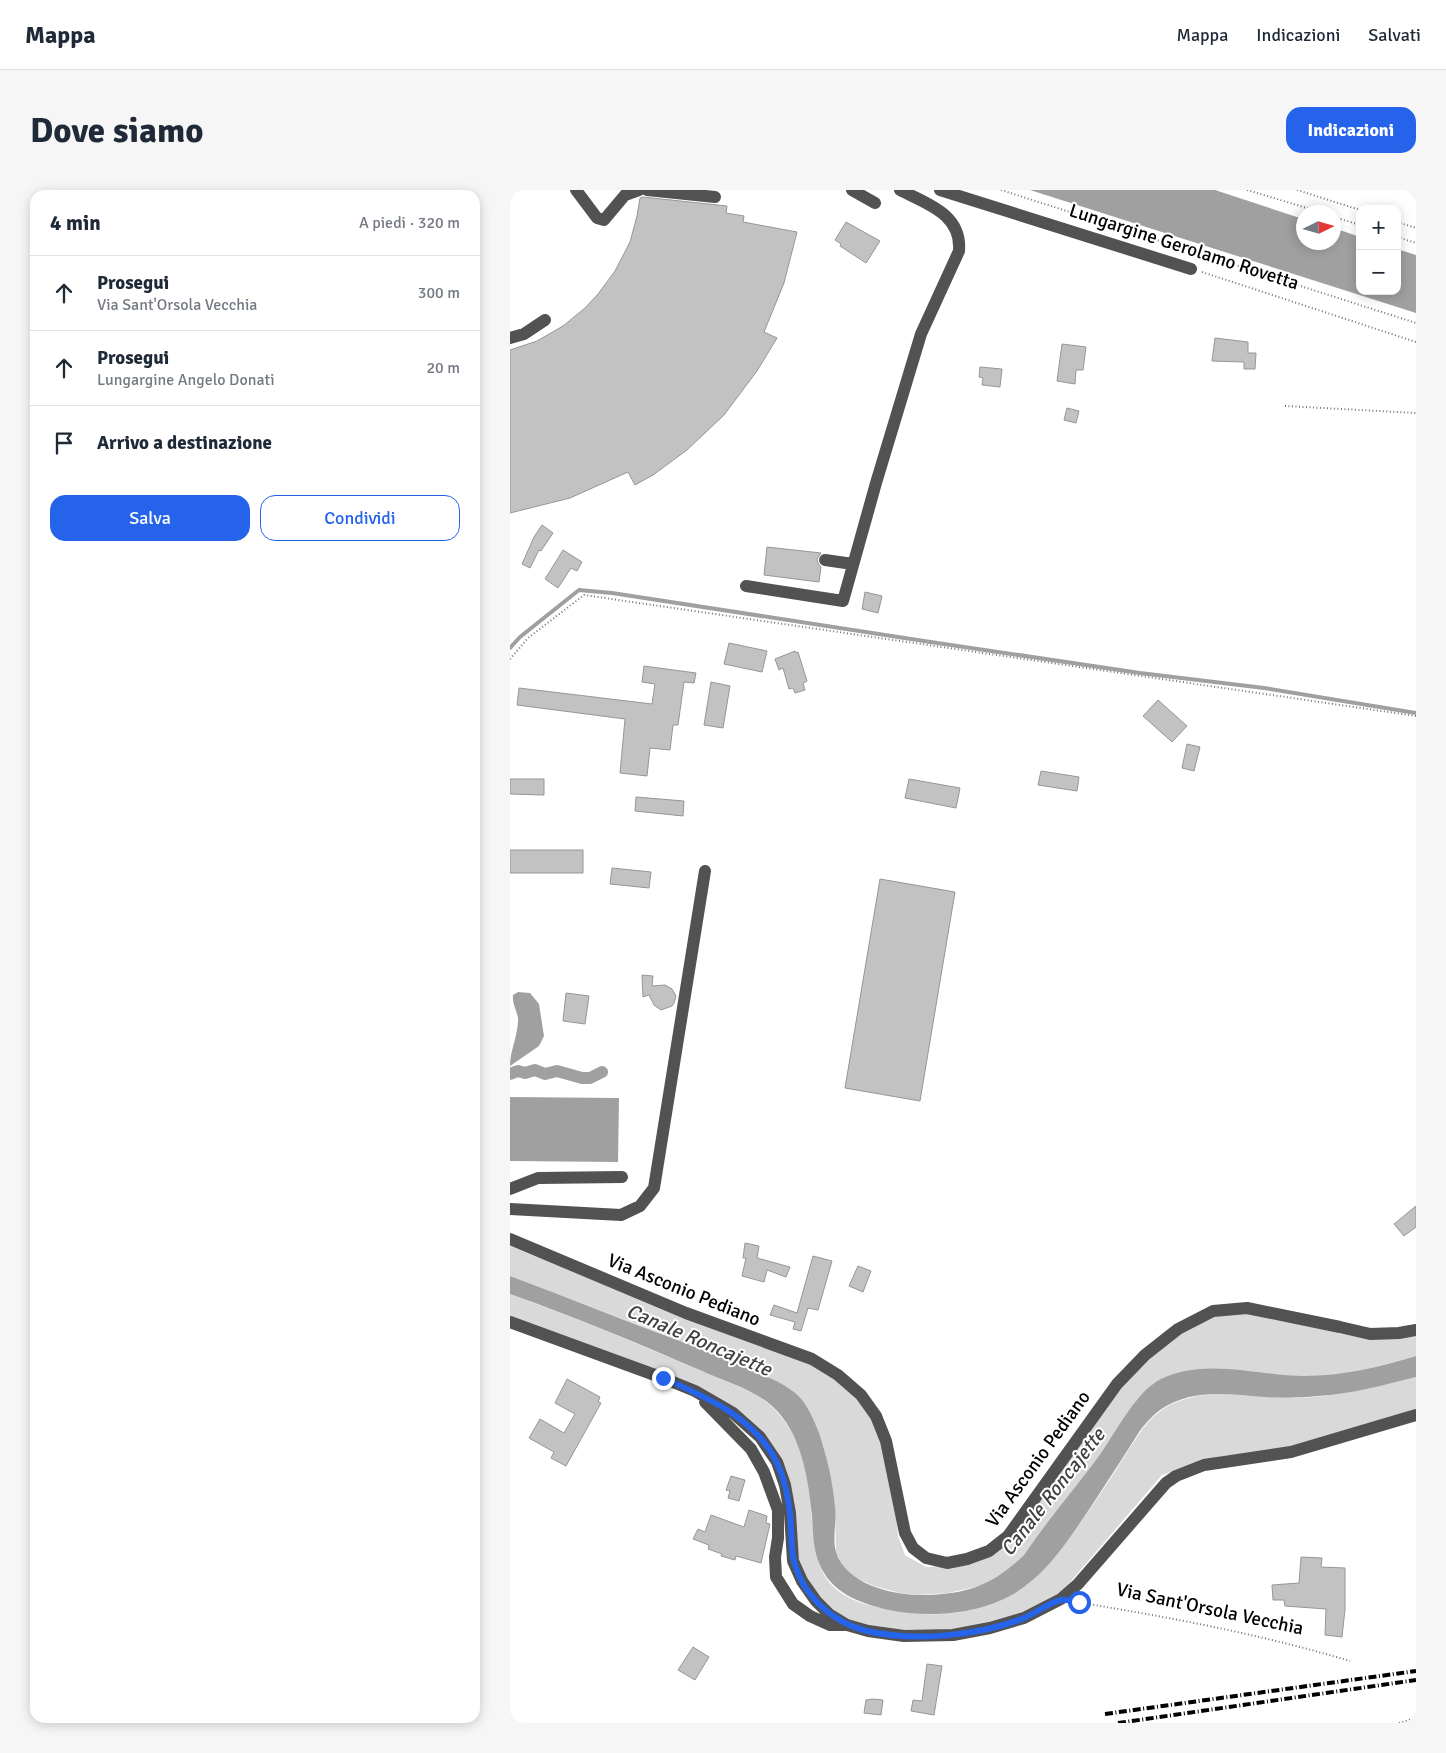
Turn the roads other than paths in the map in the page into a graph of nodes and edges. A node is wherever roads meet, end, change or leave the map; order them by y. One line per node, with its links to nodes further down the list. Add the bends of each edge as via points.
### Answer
1 (576, 190): 2 (street, via 597,218 604,220 625,195)
2 (639, 190)
3 (647, 190): 7 (street)
4 (852, 190): 8 (street)
5 (900, 190): 13 (street, via 941,211 951,220 960,240 959,251 921,334)
6 (940, 190): 9 (street, Lungargine Gerolamo Rovetta)
7 (714, 197)
8 (875, 203)
9 (1191, 268)
10 (545, 320): 11 (street, via 524,334)
11 (510, 338)
12 (825, 560): 13 (street)
13 (853, 564): 14 (street, via 843,601)
14 (746, 586)
15 (704, 871): 18 (street, via 654,1188 640,1206 621,1215)
16 (622, 1177): 17 (street, via 538,1178)
17 (510, 1189)
18 (510, 1209)
19 (510, 1239): 21 (street, Via Asconio Pediano, via 686,1313 812,1359 838,1375 861,1395 876,1416 886,1441 905,1532 913,1548 926,1558 947,1563 989,1551 1008,1536 1116,1384 1178,1329 1212,1311 1247,1308 1370,1334)
20 (510, 1322): 22 (street)
21 (1416, 1330)
22 (694, 1391): 24 (street, Via Sant'Orsola Vecchia, via 733,1413 760,1437 777,1462 790,1513 793,1561 816,1602); 24 (street, Via Sant'Orsola Vecchia, via 751,1449 764,1472 778,1510 776,1577 793,1604 830,1625)
23 (1416, 1415): 24 (street, Via Sant'Orsola Vecchia, via 1290,1452 1204,1465 1176,1476 1166,1483 1078,1584 1061,1599 1024,1618 953,1635 904,1636)
24 (847, 1625)

